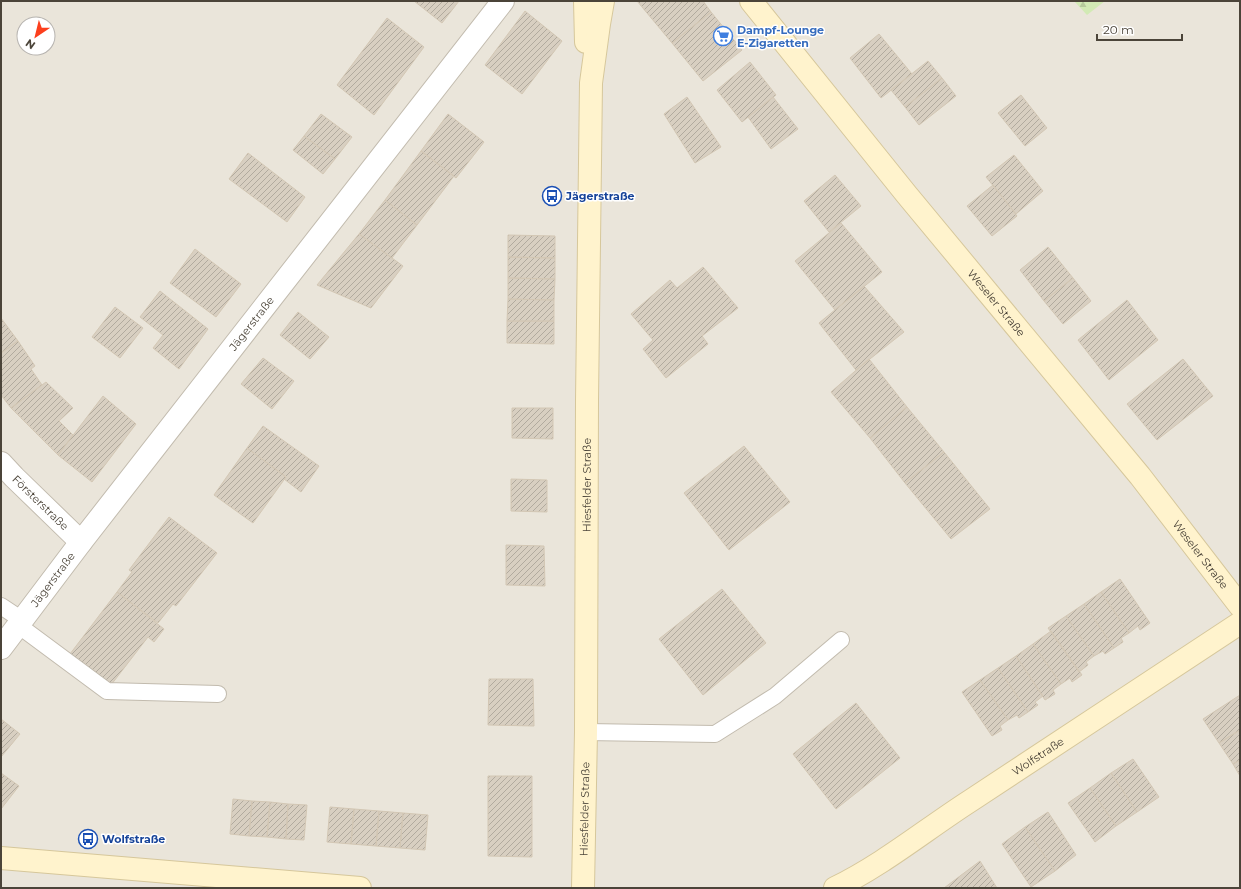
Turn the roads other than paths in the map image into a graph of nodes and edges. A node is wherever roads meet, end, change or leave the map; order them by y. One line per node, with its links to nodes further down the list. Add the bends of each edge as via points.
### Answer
1 (503, 1): 7 (street, Jägerstraße)
2 (586, 1): 5 (street, Hiesfelder Straße, via 585,38)
3 (603, 1): 5 (street, Hiesfelder Straße)
4 (751, 1): 9 (street, Weseler Straße, via 907,195 1140,476)
5 (591, 83): 15 (street, Hiesfelder Straße)
6 (1, 463): 7 (street, Försterstraße)
7 (81, 542): 10 (street, Jägerstraße)
8 (1, 606): 10 (lane)
9 (1240, 606)
10 (20, 622): 13 (street, Jägerstraße); 14 (lane, via 107,690)
11 (1240, 623): 19 (street, Wolfstraße, via 956,810 890,857)
12 (841, 640): 15 (lane, via 775,696 715,734)
13 (1, 648)
14 (218, 694)
15 (586, 732): 18 (street, Hiesfelder Straße)
16 (1, 858): 17 (street)
17 (360, 888)
18 (583, 888)
19 (835, 888)

